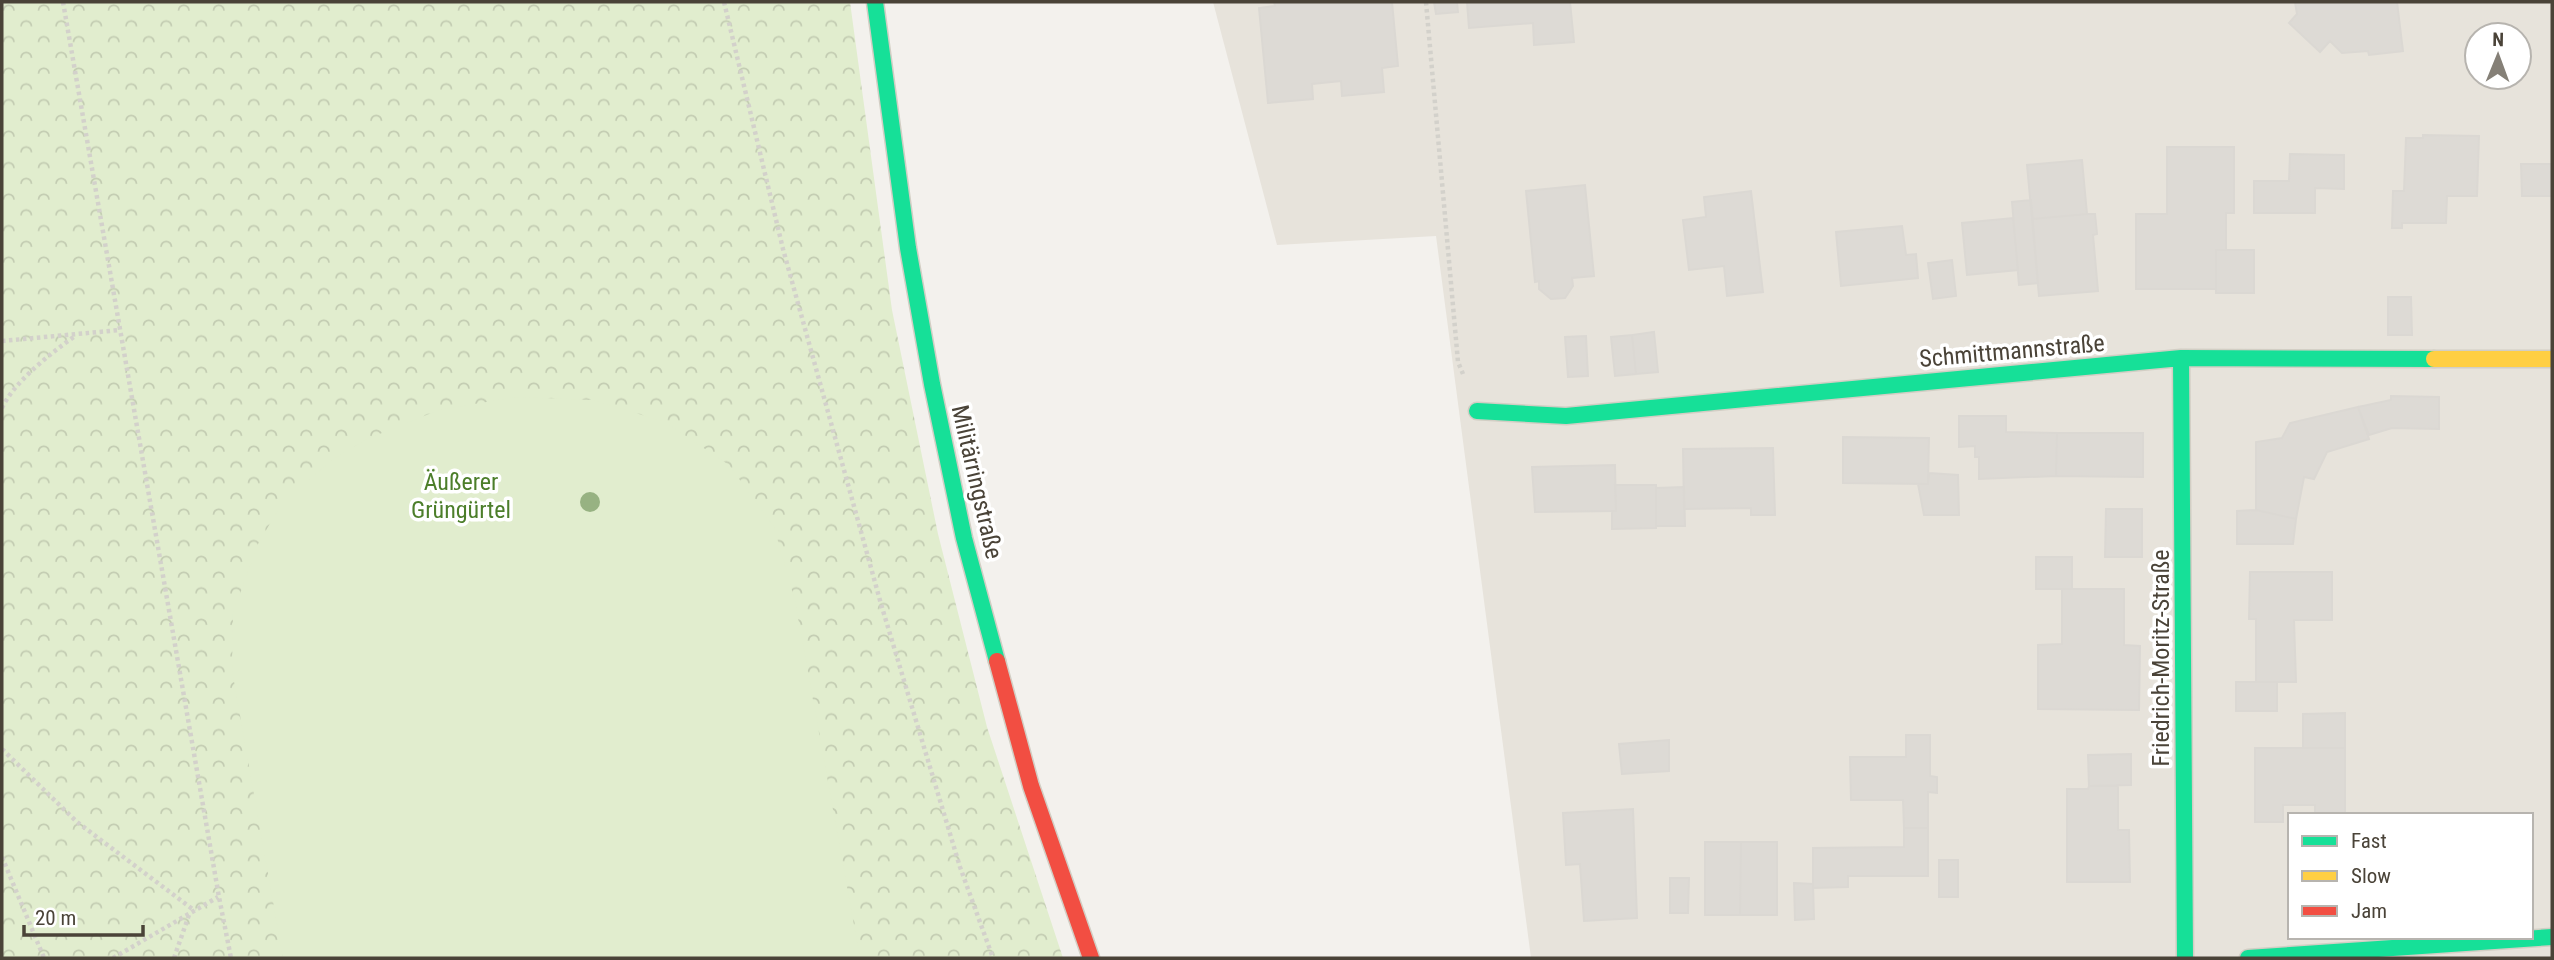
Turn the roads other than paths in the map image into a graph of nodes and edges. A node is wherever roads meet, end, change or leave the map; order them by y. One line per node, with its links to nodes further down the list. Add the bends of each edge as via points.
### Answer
1 (875, 2): 8 (street, Militärringstraße, via 908,248 964,538 1031,786)
2 (2181, 358): 3 (street, Schmittmannstraße); 4 (street, Schmittmannstraße, via 1566,416); 9 (street, Friedrich-Moritz-Straße)
3 (2552, 359)
4 (1477, 411)
5 (2552, 937): 6 (street)
6 (2533, 938)
7 (2523, 939): 10 (street)
8 (1091, 958)
9 (2185, 958)
10 (2248, 958)

